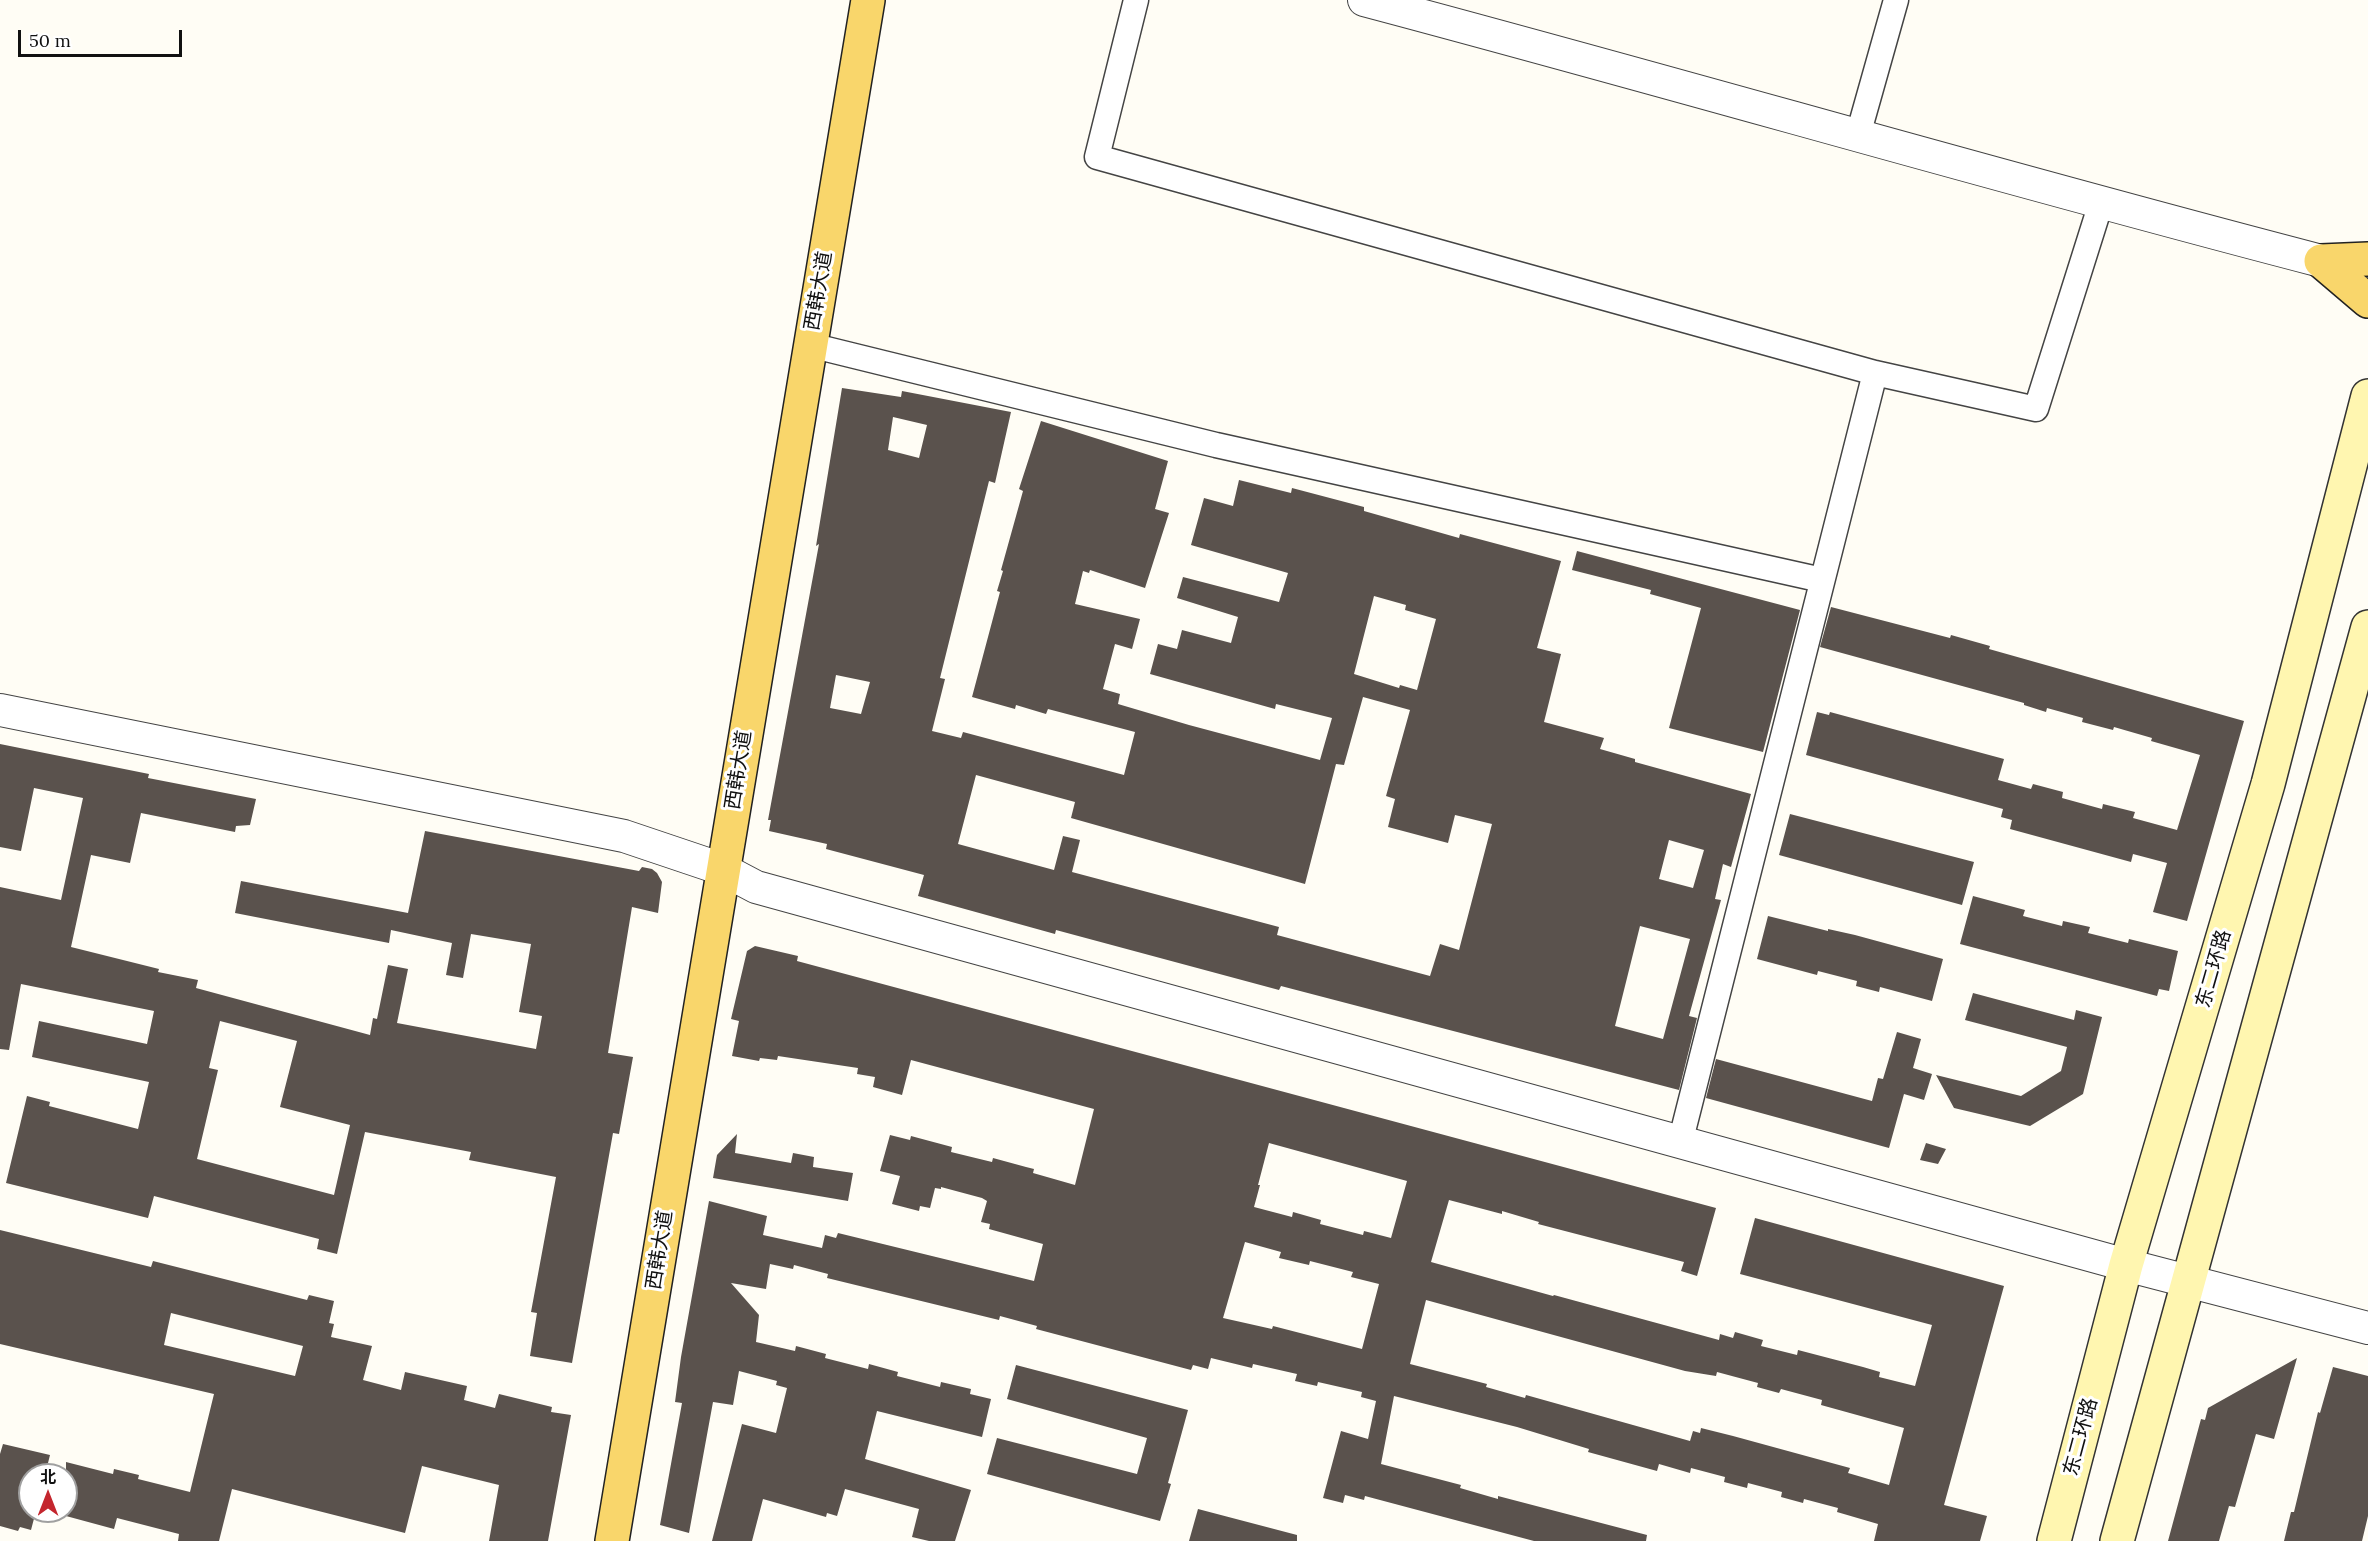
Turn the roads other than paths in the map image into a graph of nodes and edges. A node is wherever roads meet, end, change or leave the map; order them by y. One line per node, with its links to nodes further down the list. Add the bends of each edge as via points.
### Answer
1 (850, 0): 17 (main road, 西韩大道)
2 (868, 0): 11 (main road, 西韩大道)
3 (1136, 0): 12 (street, via 1097,157)
4 (1364, 0): 6 (street)
5 (1896, 0): 6 (street)
6 (1858, 135): 7 (street)
7 (2101, 203): 9 (street); 12 (street, via 2036,409)
8 (2368, 259): 9 (main road)
9 (2321, 261): 10 (main road)
10 (2368, 301)
11 (810, 345): 14 (street, via 1228,448); 17 (main road, 西韩大道)
12 (1875, 373): 14 (street)
13 (2368, 396): 19 (main road, 东二环路, via 2268,784)
14 (1822, 580): 18 (street)
15 (2368, 627): 20 (main road)
16 (0, 710): 17 (street, via 624,836)
17 (714, 866): 18 (street, via 756,887); 22 (main road, 西韩大道); 23 (main road, 西韩大道)
18 (1680, 1143): 19 (street)
19 (2126, 1265): 20 (street); 24 (main road, 东二环路)
20 (2190, 1282): 21 (street); 25 (main road)
21 (2368, 1328)
22 (594, 1541)
23 (612, 1541)
24 (2054, 1541)
25 (2117, 1541)

